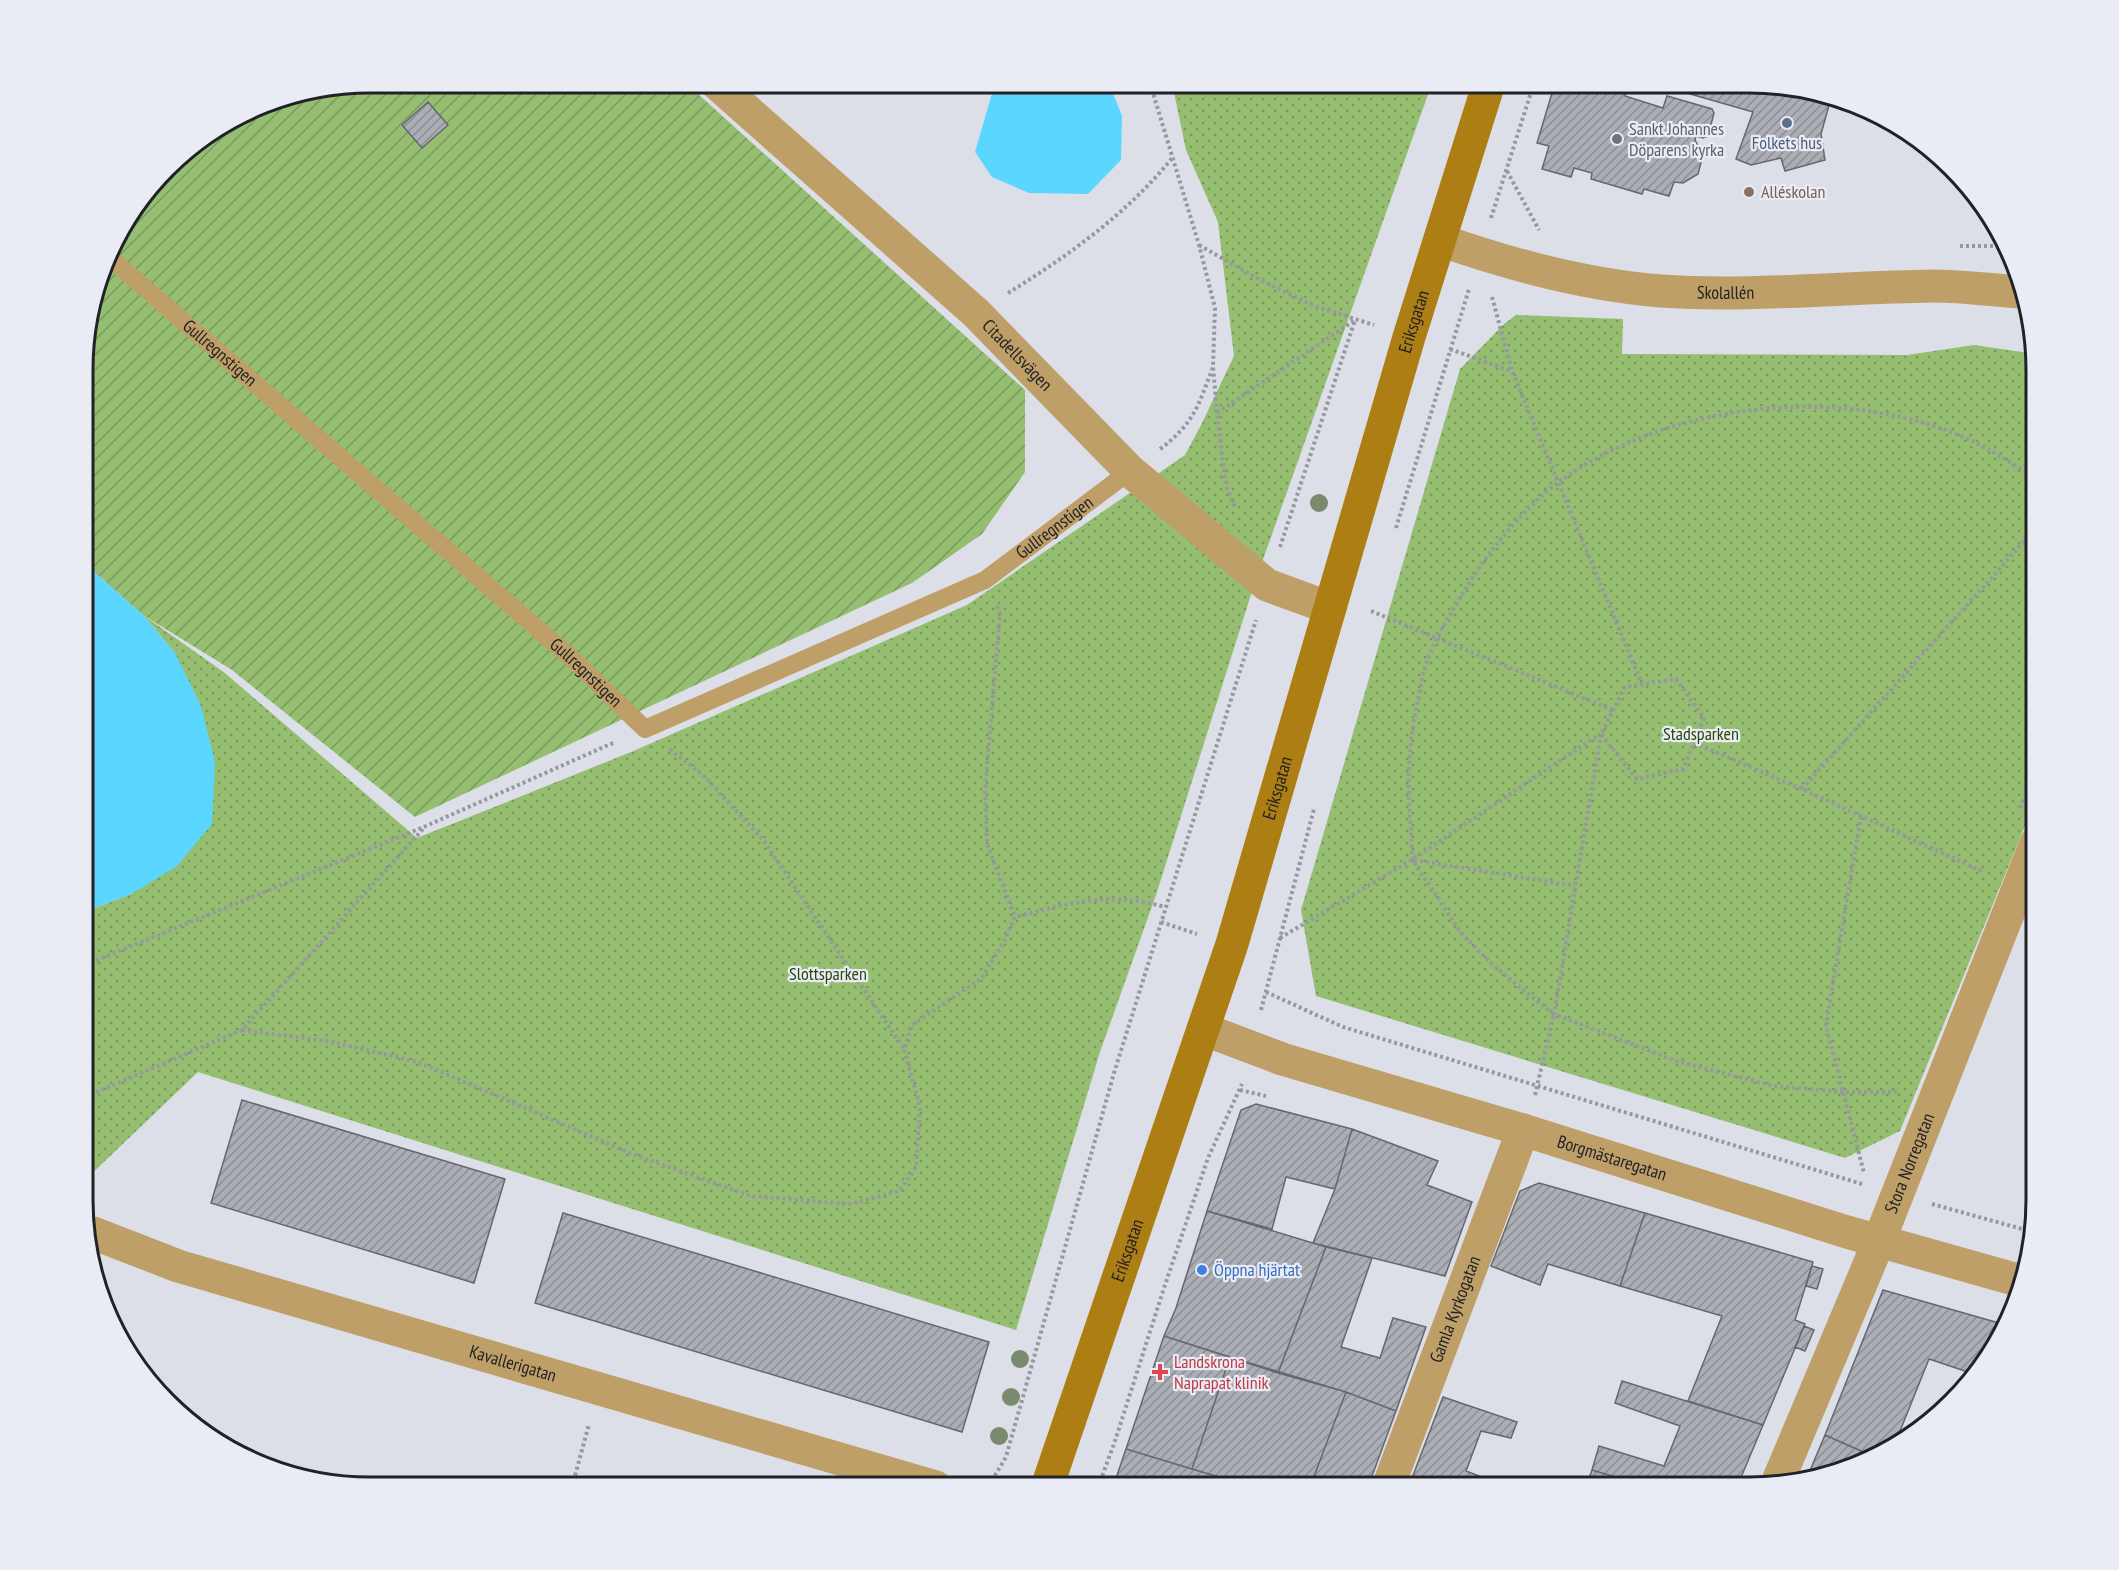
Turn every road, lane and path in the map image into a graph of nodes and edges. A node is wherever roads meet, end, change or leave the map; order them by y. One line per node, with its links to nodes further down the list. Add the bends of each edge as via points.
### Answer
1 (727, 93): 14 (street, Citadellsvägen)
2 (1153, 93): 4 (path)
3 (1486, 93): 7 (street, Eriksgatan)
4 (1173, 157): 8 (path); 14 (path, via 1154,181 1113,219 1048,268)
5 (1507, 170): 6 (path)
6 (1541, 233)
7 (1440, 240): 11 (street, Skolallén); 16 (street, Eriksgatan)
8 (1199, 245): 15 (path, via 1314,306); 17 (path, via 1215,308)
9 (1997, 246): 10 (path)
10 (1950, 247)
11 (1480, 254): 13 (street, Skolallén, via 1565,278 1660,291 1784,293 1936,286); 18 (path)
12 (115, 262): 32 (lane, Gullregnstigen, via 569,656)
13 (2015, 292)
14 (976, 313): 20 (street, Citadellsvägen)
15 (1355, 320): 16 (path); 19 (path); 26 (path)
16 (1409, 337): 18 (path); 27 (street, Eriksgatan)
17 (1214, 366): 19 (path); 20 (path, via 1195,414 1173,439)
18 (1512, 371): 22 (path)
19 (1217, 414): 23 (path, via 1226,486)
20 (1130, 471): 25 (lane, Gullregnstigen); 26 (street, Citadellsvägen)
21 (2026, 471): 22 (path, via 1961,436 1905,418 1852,408 1794,407 1739,412 1685,424 1637,440)
22 (1559, 482): 29 (path, via 1517,521 1478,568); 30 (path)
23 (1236, 508)
24 (2026, 539): 35 (path)
25 (985, 580): 32 (lane, Gullregnstigen); 43 (path, via 1000,613 985,791 987,844)
26 (1267, 585): 27 (street, Citadellsvägen); 42 (path)
27 (1330, 609): 49 (street, Eriksgatan, via 1232,945)
28 (1371, 610): 29 (path)
29 (1438, 638): 31 (path); 38 (path, via 1424,669 1412,729 1407,776)
30 (1642, 684): 31 (path, via 1625,687); 34 (path, via 1676,679 1704,718)
31 (1613, 710): 33 (path)
32 (645, 729): 37 (path); 50 (path, via 705,777 764,841)
33 (1601, 734): 34 (path, via 1637,779 1683,769); 38 (path); 40 (path)
34 (1694, 743): 35 (path)
35 (1802, 789): 36 (path)
36 (1861, 816): 41 (path); 52 (path, via 1826,1025)
37 (426, 826): 45 (path); 48 (path)
38 (1413, 860): 40 (path); 44 (path); 47 (path, via 1465,938 1509,980)
39 (2026, 868): 41 (street, Stora Norregatan)
40 (1575, 886): 47 (path)
41 (2018, 888): 56 (street, Stora Norregatan)
42 (1165, 907): 43 (path, via 1117,898 1079,901); 65 (path, via 1006,1457)
43 (1015, 917): 50 (path, via 982,978 912,1025)
44 (1280, 938)
45 (93, 962)
46 (1266, 992): 51 (path, via 1343,1028)
47 (1554, 1014): 51 (path); 52 (path, via 1676,1061 1774,1086)
48 (242, 1029): 50 (path, via 328,1041 418,1062 632,1154 752,1196 850,1204 899,1191 916,1167 920,1107); 54 (path)
49 (1203, 1029): 55 (street, Borgmästaregatan, via 1282,1059); 66 (street, Eriksgatan)
50 (904, 1049)
51 (1537, 1088): 52 (path, via 1867,1185); 55 (path)
52 (1844, 1092): 53 (path)
53 (1902, 1092)
54 (93, 1094)
55 (1523, 1130): 59 (street, Borgmästaregatan); 67 (street, Gamla Kyrkogatan)
56 (1898, 1194): 57 (path); 59 (street, Stora Norregatan)
57 (2024, 1230)
58 (95, 1234): 61 (street, Kavallerigatan, via 177,1266)
59 (1879, 1241): 60 (street, Borgmästaregatan); 62 (street, Stora Norregatan)
60 (2014, 1279)
61 (599, 1389): 63 (path); 64 (street, Kavallerigatan)
62 (1780, 1475)
63 (575, 1477)
64 (902, 1477)
65 (994, 1477)
66 (1050, 1477)
67 (1392, 1477)

